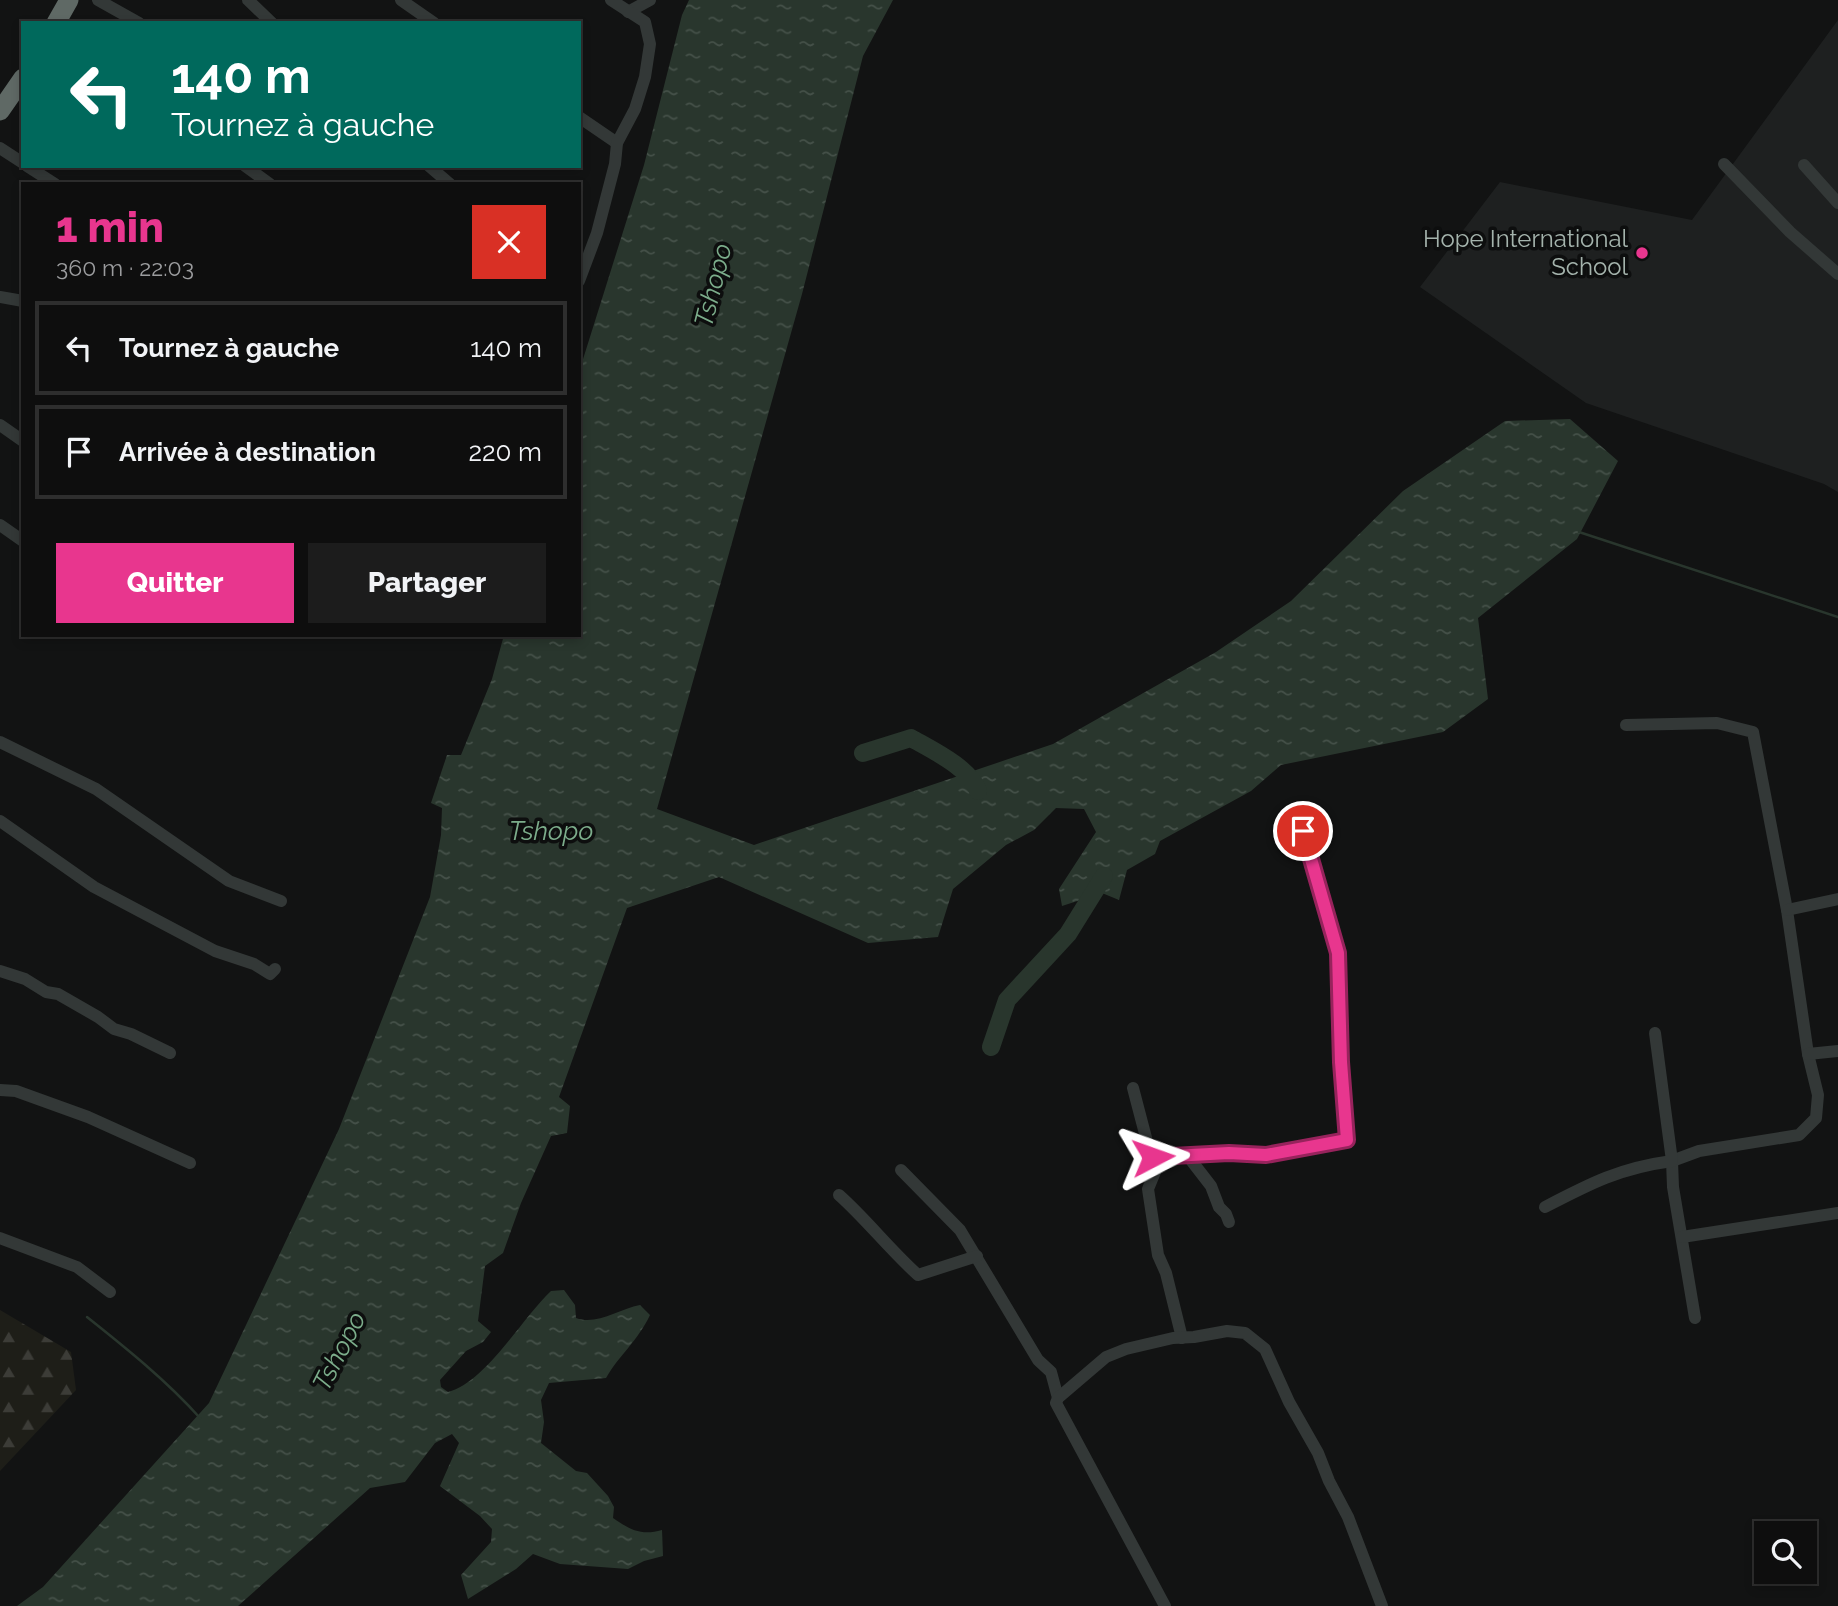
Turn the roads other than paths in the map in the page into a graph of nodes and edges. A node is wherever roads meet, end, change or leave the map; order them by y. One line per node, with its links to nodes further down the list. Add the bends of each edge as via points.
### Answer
1 (69, 0): 8 (highway)
2 (98, 0): 9 (street)
3 (248, 0): 10 (street)
4 (401, 0): 11 (street)
5 (611, 0): 7 (street)
6 (650, 0): 7 (street)
7 (628, 12): 15 (street, via 645,22 650,49 635,109)
8 (58, 21)
9 (135, 21)
10 (270, 21)
11 (431, 21)
12 (21, 81): 13 (highway)
13 (0, 111)
14 (581, 118): 15 (street)
15 (617, 143): 28 (street, via 597,233)
16 (0, 148): 17 (street)
17 (21, 162)
18 (1724, 164): 27 (street)
19 (1804, 165): 26 (street)
20 (30, 168): 23 (street)
21 (248, 168): 24 (street)
22 (431, 168): 25 (street)
23 (52, 182)
24 (267, 182)
25 (448, 182)
26 (1838, 203)
27 (1838, 274)
28 (581, 276)
29 (0, 297): 30 (street)
30 (21, 301)
31 (0, 425): 32 (street)
32 (21, 439)
33 (0, 525): 34 (street)
34 (21, 540)
35 (1626, 724): 41 (street, via 1717,723 1754,732)
36 (0, 741): 40 (street, via 96,789 229,881)
37 (0, 821): 42 (street, via 94,887 215,951 270,974)
38 (1303, 831): 50 (street, via 1338,953 1347,1140 1266,1155)
39 (1838, 899): 41 (street)
40 (281, 901)
41 (1787, 910): 47 (street)
42 (275, 969)
43 (0, 971): 46 (street, via 55,993 114,1029)
44 (1655, 1033): 52 (street)
45 (1838, 1051): 47 (street)
46 (170, 1053)
47 (1808, 1054): 52 (street, via 1818,1095 1816,1118 1799,1135 1699,1151)
48 (1133, 1088): 51 (street)
49 (0, 1090): 53 (street, via 16,1091 88,1117)
50 (1187, 1155): 51 (street); 58 (street, via 1211,1186)
51 (1153, 1157): 64 (street, via 1155,1172 1148,1189 1157,1255)
52 (1672, 1161): 56 (street, via 1595,1181); 59 (street)
53 (190, 1163)
54 (901, 1170): 61 (street, via 960,1230)
55 (839, 1195): 61 (street, via 918,1275)
56 (1545, 1207)
57 (1838, 1213): 59 (street)
58 (1229, 1222)
59 (1682, 1237): 63 (street)
60 (0, 1238): 62 (street, via 77,1267)
61 (976, 1256): 65 (street, via 1038,1360 1051,1372)
62 (110, 1292)
63 (1695, 1318)
64 (1182, 1338): 65 (street, via 1150,1342 1106,1357); 67 (street, via 1245,1333 1265,1349 1348,1517)
65 (1058, 1398): 66 (street, via 1056,1406)
66 (1165, 1606)
67 (1382, 1606)

